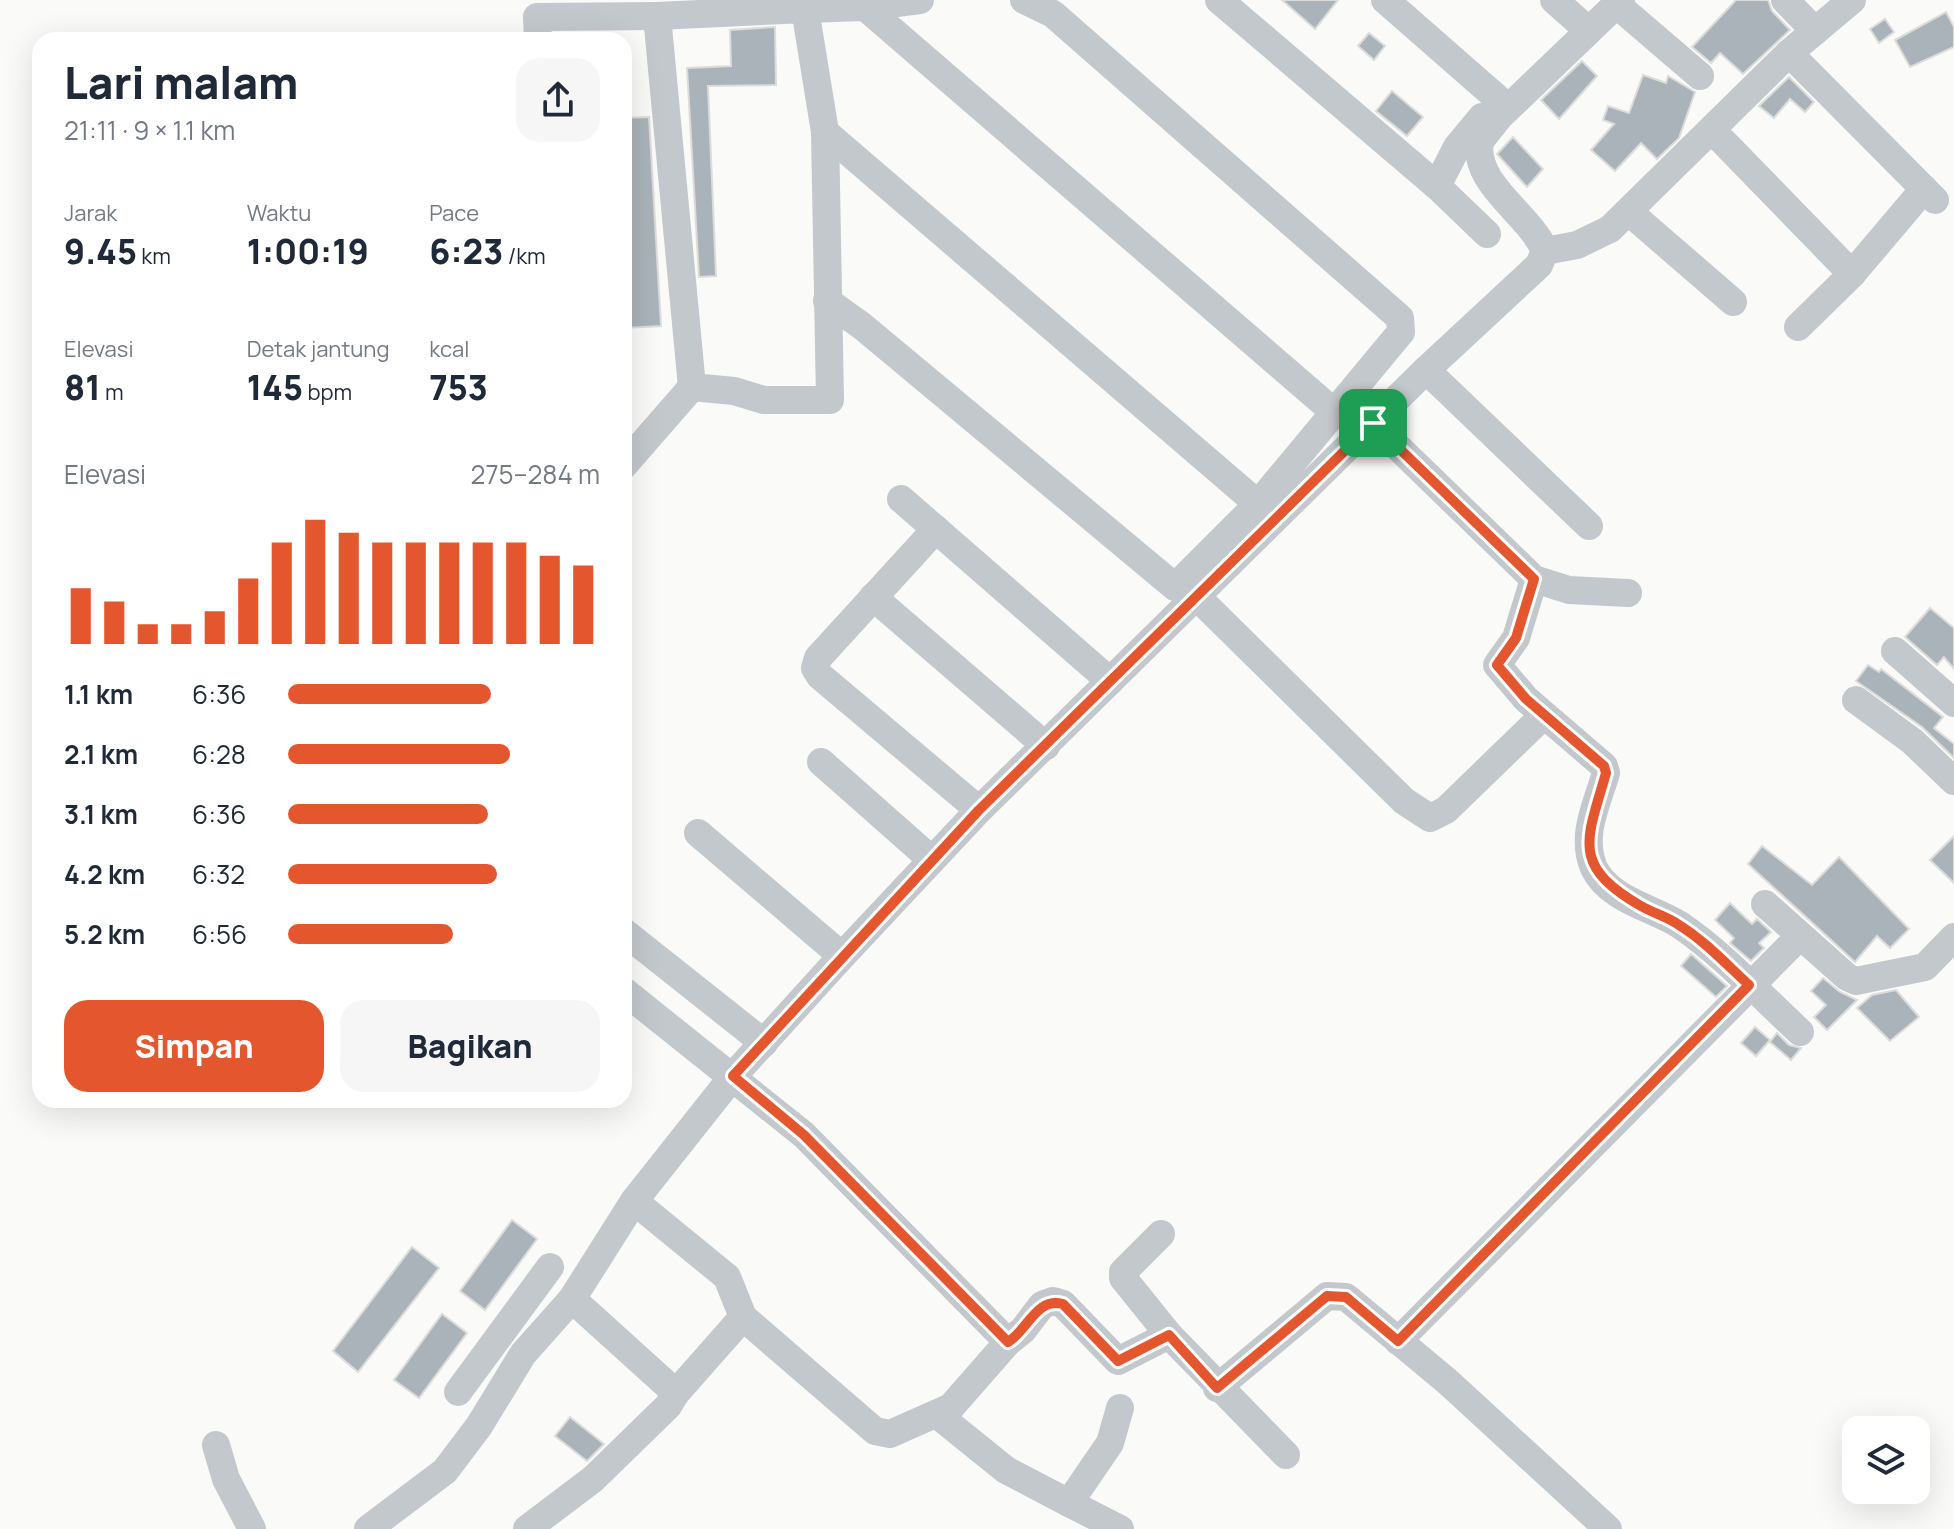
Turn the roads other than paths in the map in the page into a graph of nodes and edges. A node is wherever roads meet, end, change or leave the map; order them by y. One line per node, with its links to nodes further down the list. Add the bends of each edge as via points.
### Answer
1 (920, 0): 10 (street)
2 (1024, 0): 30 (street, via 1053,14 1400,318 1401,332)
3 (1219, 0): 20 (street)
4 (1385, 0): 17 (street)
5 (1554, 0): 12 (street)
6 (1785, 0): 13 (street)
7 (1852, 0): 13 (street)
8 (1614, 1): 12 (street); 16 (street); 23 (street, via 1480,141 1482,167 1539,235)
9 (804, 5): 10 (street); 11 (street); 19 (street)
10 (865, 7): 30 (street)
11 (657, 16): 14 (street, via 537,17); 29 (street)
12 (1580, 23): 17 (street)
13 (1815, 31): 15 (street)
14 (538, 32)
15 (1789, 53): 18 (street); 24 (street, via 1930,195)
16 (1700, 76)
17 (1497, 98): 20 (street, via 1457,147)
18 (1712, 130): 21 (street); 24 (street)
19 (825, 132): 25 (street); 34 (street)
20 (1437, 186): 22 (street)
21 (1629, 212): 23 (street, via 1593,240); 26 (street)
22 (1487, 234)
23 (1545, 251): 28 (street, via 1539,265)
24 (1852, 274): 27 (street)
25 (827, 301): 29 (street, via 830,400 764,400); 34 (street, via 1175,587)
26 (1733, 302)
27 (1798, 327)
28 (1426, 370): 31 (street); 35 (street)
29 (692, 387): 32 (street)
30 (1334, 412): 34 (street)
31 (1373, 423): 37 (street); 39 (street)
32 (632, 456)
33 (901, 499): 36 (street)
34 (1258, 504)
35 (1589, 526)
36 (936, 529): 40 (street); 42 (street)
37 (1534, 579): 38 (street, via 1559,589); 45 (street, via 1516,638 1497,665)
38 (1628, 593)
39 (1195, 595): 42 (street); 45 (street, via 1404,801 1430,818 1446,810)
40 (873, 597): 46 (street); 49 (street, via 818,658 815,668)
41 (1895, 651): 44 (street)
42 (1110, 681): 46 (street)
43 (1856, 700): 48 (street, via 1912,741)
44 (1954, 703)
45 (1543, 716): 57 (street, via 1604,766 1589,831 1598,875 1640,906 1678,924)
46 (1046, 746): 49 (street)
47 (821, 762): 51 (street)
48 (1954, 781)
49 (979, 810): 51 (street)
50 (698, 833): 56 (street)
51 (932, 860): 56 (street)
52 (1765, 904): 53 (street)
53 (1800, 936): 54 (street, via 1856,981 1925,967); 57 (street)
54 (1954, 937)
55 (632, 938): 60 (street)
56 (842, 956): 60 (street)
57 (1749, 985): 59 (street); 68 (street)
58 (632, 997): 61 (street)
59 (1800, 1032)
60 (764, 1043): 61 (street)
61 (733, 1076): 62 (street); 69 (street, via 804,1135)
62 (634, 1201): 65 (street); 66 (street, via 727,1277)
63 (1161, 1234): 67 (street, via 1123,1278)
64 (550, 1267): 70 (street)
65 (572, 1299): 70 (street); 73 (street)
66 (743, 1317): 73 (street); 75 (street, via 875,1431 890,1434)
67 (1169, 1335): 69 (street, via 1118,1361 1063,1304 1053,1301 1042,1305); 71 (street)
68 (1398, 1341): 71 (street, via 1346,1297 1327,1296); 83 (street)
69 (1008, 1342): 75 (street)
70 (513, 1345): 72 (street); 80 (street, via 479,1426 445,1471)
71 (1217, 1388): 77 (street)
72 (458, 1392)
73 (676, 1393): 81 (street, via 593,1479)
74 (1120, 1408): 78 (street, via 1110,1443)
75 (939, 1416): 78 (street, via 1006,1470)
76 (216, 1445): 79 (street, via 226,1479)
77 (1286, 1455)
78 (1069, 1503): 82 (street)
79 (252, 1529)
80 (368, 1529)
81 (527, 1529)
82 (1120, 1529)
83 (1608, 1529)

